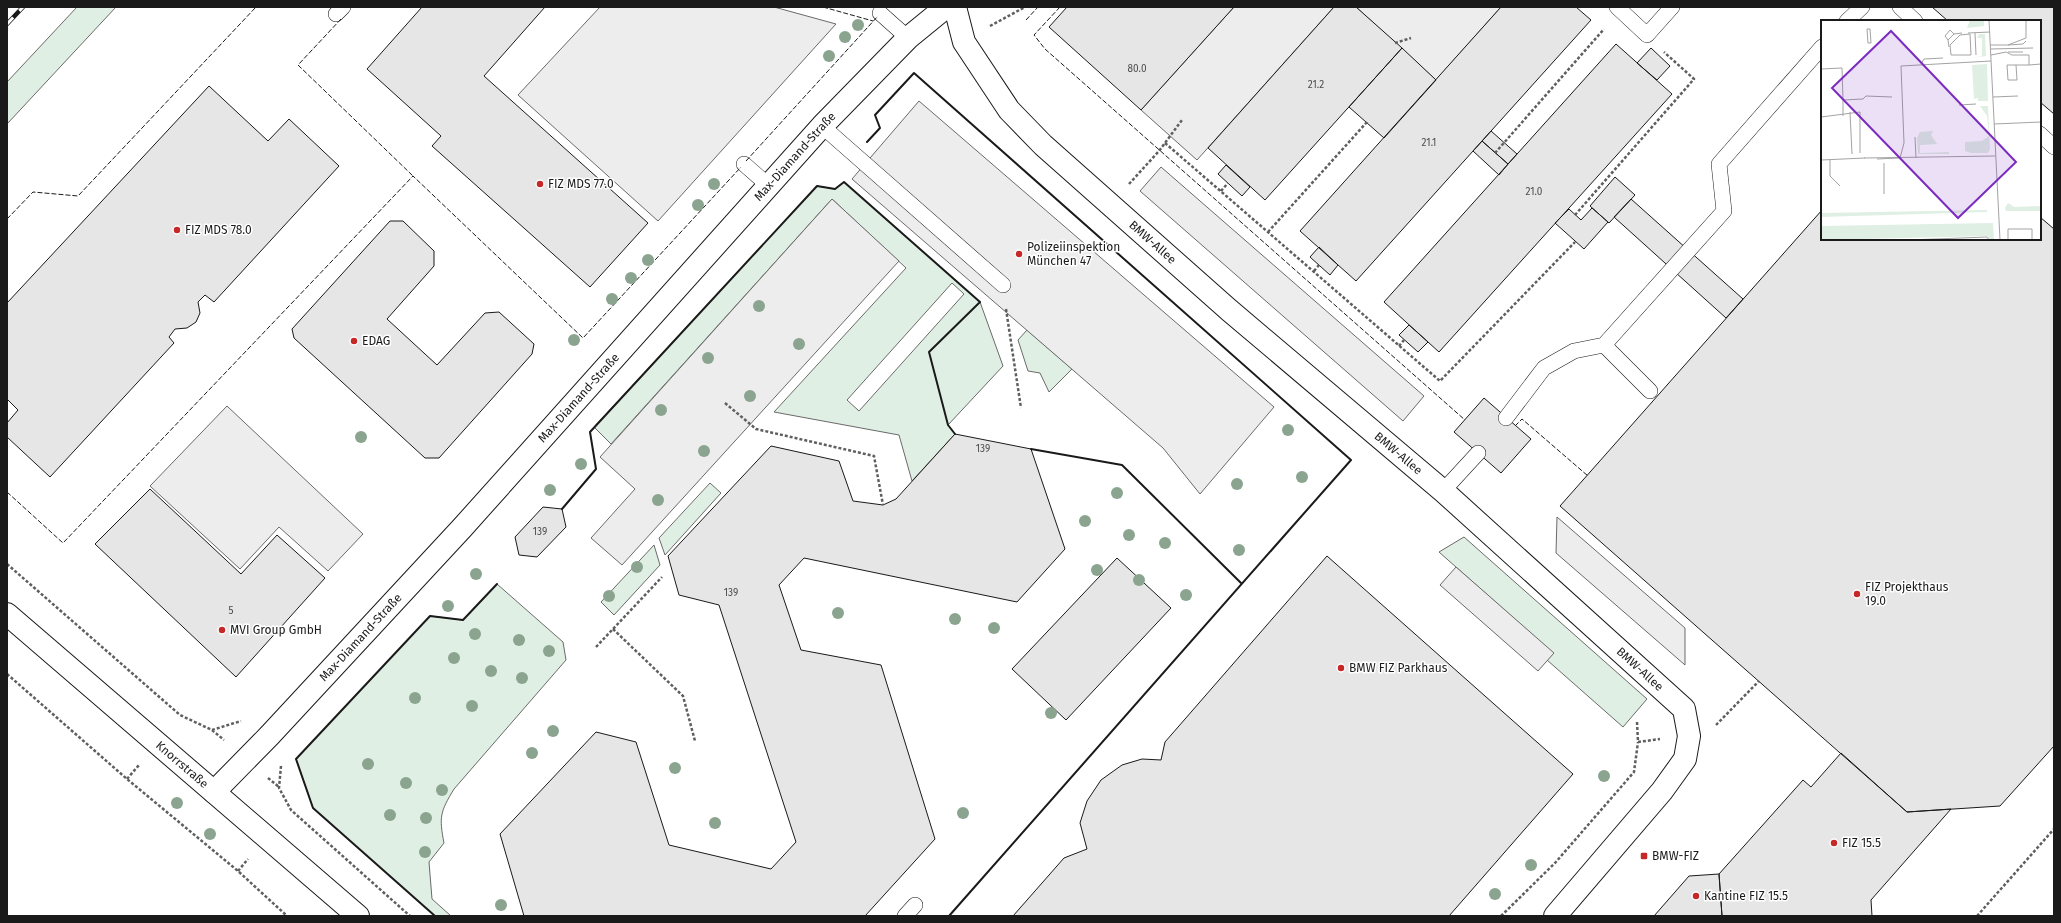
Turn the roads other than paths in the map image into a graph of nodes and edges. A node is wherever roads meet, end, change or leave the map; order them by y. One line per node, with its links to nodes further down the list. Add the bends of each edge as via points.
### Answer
1 (946, 7): 10 (street, Max-Diamand-Straße)
2 (955, 7): 22 (street, BMW-Allee, via 964,42 1009,110 1043,144 1235,315)
3 (1672, 7): 6 (lane, via 1647,35)
4 (1862, 7): 8 (lane)
5 (1900, 7): 9 (lane)
6 (1618, 9)
7 (880, 13): 10 (lane)
8 (1847, 20)
9 (1914, 20)
10 (908, 38): 12 (street, Max-Diamand-Straße)
11 (1821, 48): 18 (lane, via 1719,164 1724,211)
12 (822, 126): 16 (street, Max-Diamand-Straße); 17 (lane)
13 (2041, 135): 14 (lane)
14 (2054, 147)
15 (744, 164): 16 (lane)
16 (769, 186): 24 (street, Max-Diamand-Straße, via 458,532)
17 (1003, 285)
18 (1604, 345): 19 (lane); 20 (lane, via 1574,351 1544,368)
19 (1650, 391)
20 (1506, 418)
21 (1478, 453): 22 (lane)
22 (1443, 491): 25 (street, BMW-Allee, via 1684,709 1689,736 1685,759 1662,791)
23 (7, 614): 24 (street, Knorrstraße)
24 (214, 792): 26 (street, Knorrstraße)
25 (1558, 915)
26 (358, 916)

